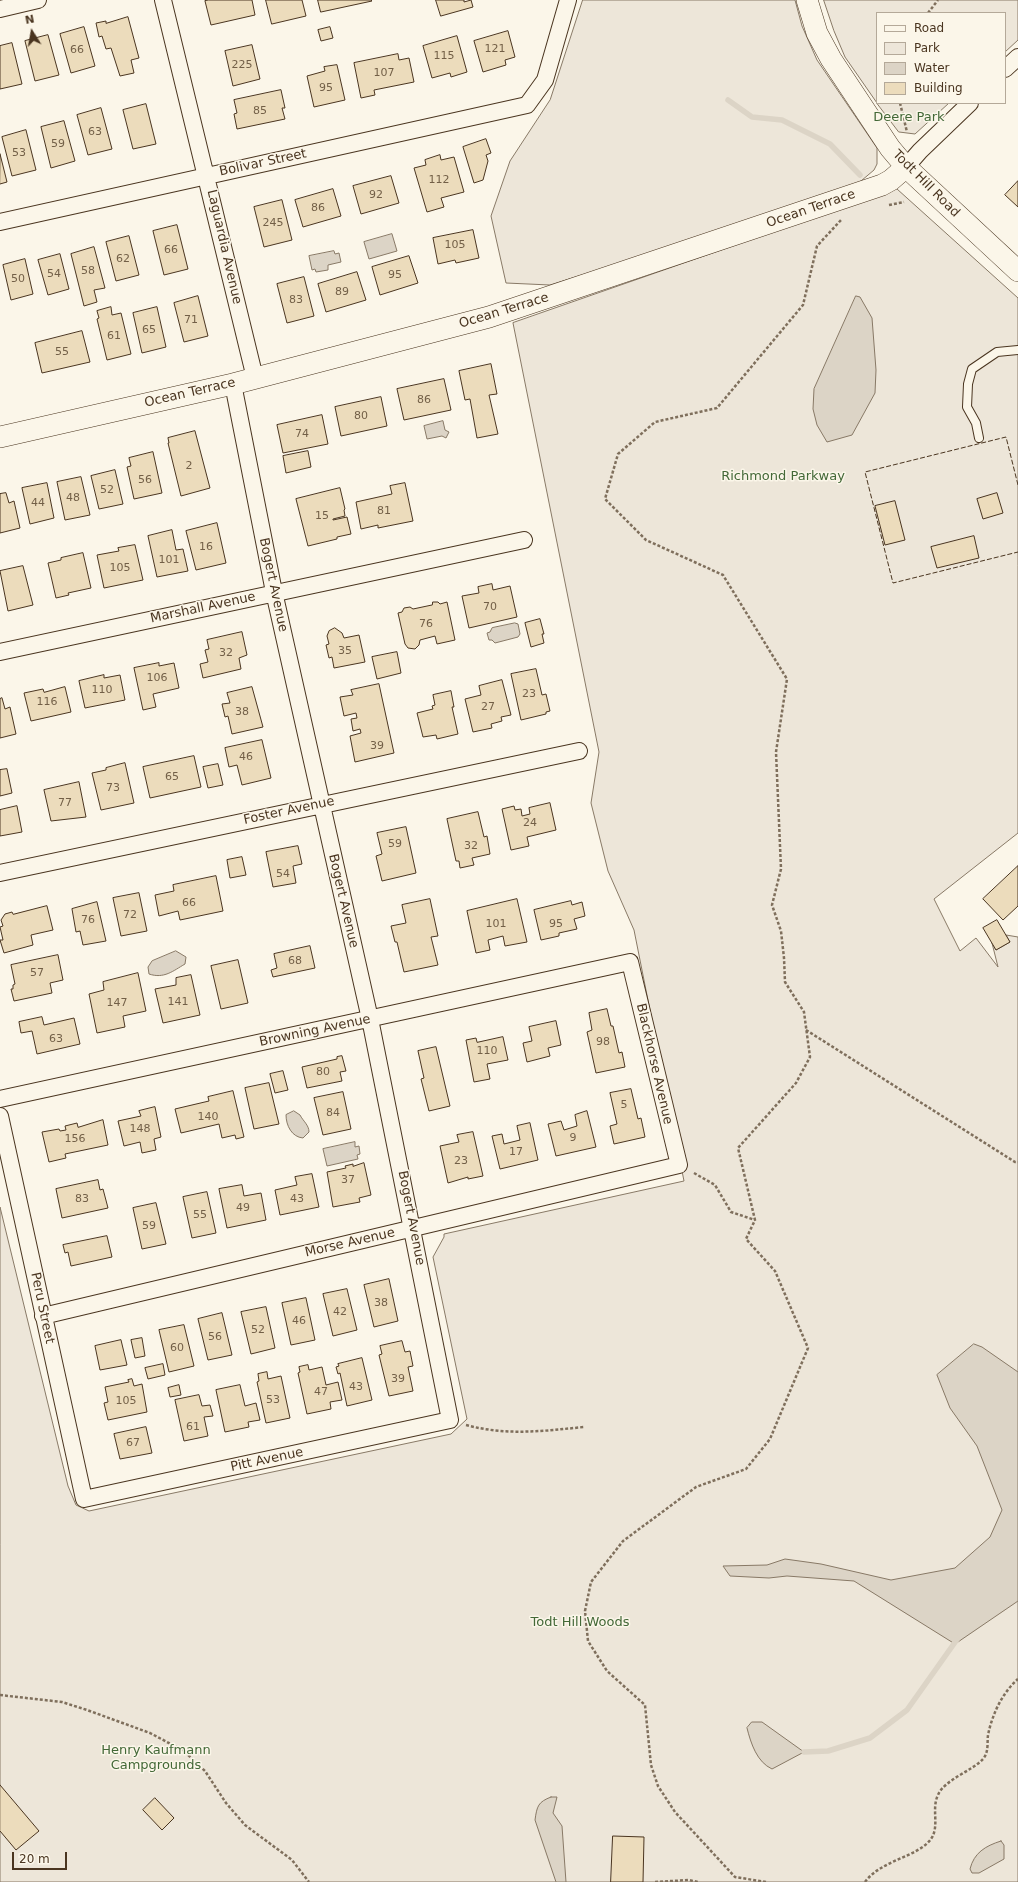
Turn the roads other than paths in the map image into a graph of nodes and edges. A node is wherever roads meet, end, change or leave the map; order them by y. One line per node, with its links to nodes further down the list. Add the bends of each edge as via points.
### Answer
1 (38, 0): 5 (street)
2 (163, 0): 10 (street, Laguardia Avenue)
3 (568, 0): 10 (street, Bolivar Street, via 545,80 527,105)
4 (808, 0): 9 (street, Todt Hill Road, via 818,33 831,59 890,148)
5 (0, 8)
6 (1018, 56): 7 (street)
7 (1006, 68)
8 (969, 104): 9 (street, Ocean Terrace)
9 (906, 167): 12 (street, Todt Hill Road); 14 (street, Ocean Terrace, via 882,185 489,317)
10 (207, 175): 11 (street, Bolivar Street); 14 (street, Laguardia Avenue)
11 (0, 222)
12 (1018, 271)
13 (1018, 350): 17 (lane, via 997,352 972,369 968,384 967,407 976,423)
14 (255, 378): 15 (street, Ocean Terrace)
15 (233, 384): 16 (street, Ocean Terrace); 19 (street, Bogert Avenue)
16 (0, 437)
17 (979, 438)
18 (524, 540): 19 (street, Marshall Avenue)
19 (274, 592): 20 (street, Marshall Avenue); 22 (street, Bogert Avenue)
20 (0, 652)
21 (579, 751): 22 (street, Foster Avenue)
22 (321, 804): 23 (street, Foster Avenue); 25 (street, Bogert Avenue)
23 (0, 873)
24 (630, 962): 25 (street, Browning Avenue); 28 (street, Blackhorse Avenue)
25 (370, 1019): 26 (street, Browning Avenue); 29 (street, Bogert Avenue)
26 (0, 1099)
27 (0, 1116): 30 (street, Peru Street)
28 (680, 1166): 29 (street, Morse Avenue)
29 (413, 1228): 30 (street, Morse Avenue); 31 (street, Bogert Avenue)
30 (44, 1316): 32 (street, Peru Street)
31 (450, 1420): 32 (street, Pitt Avenue)
32 (84, 1499)

